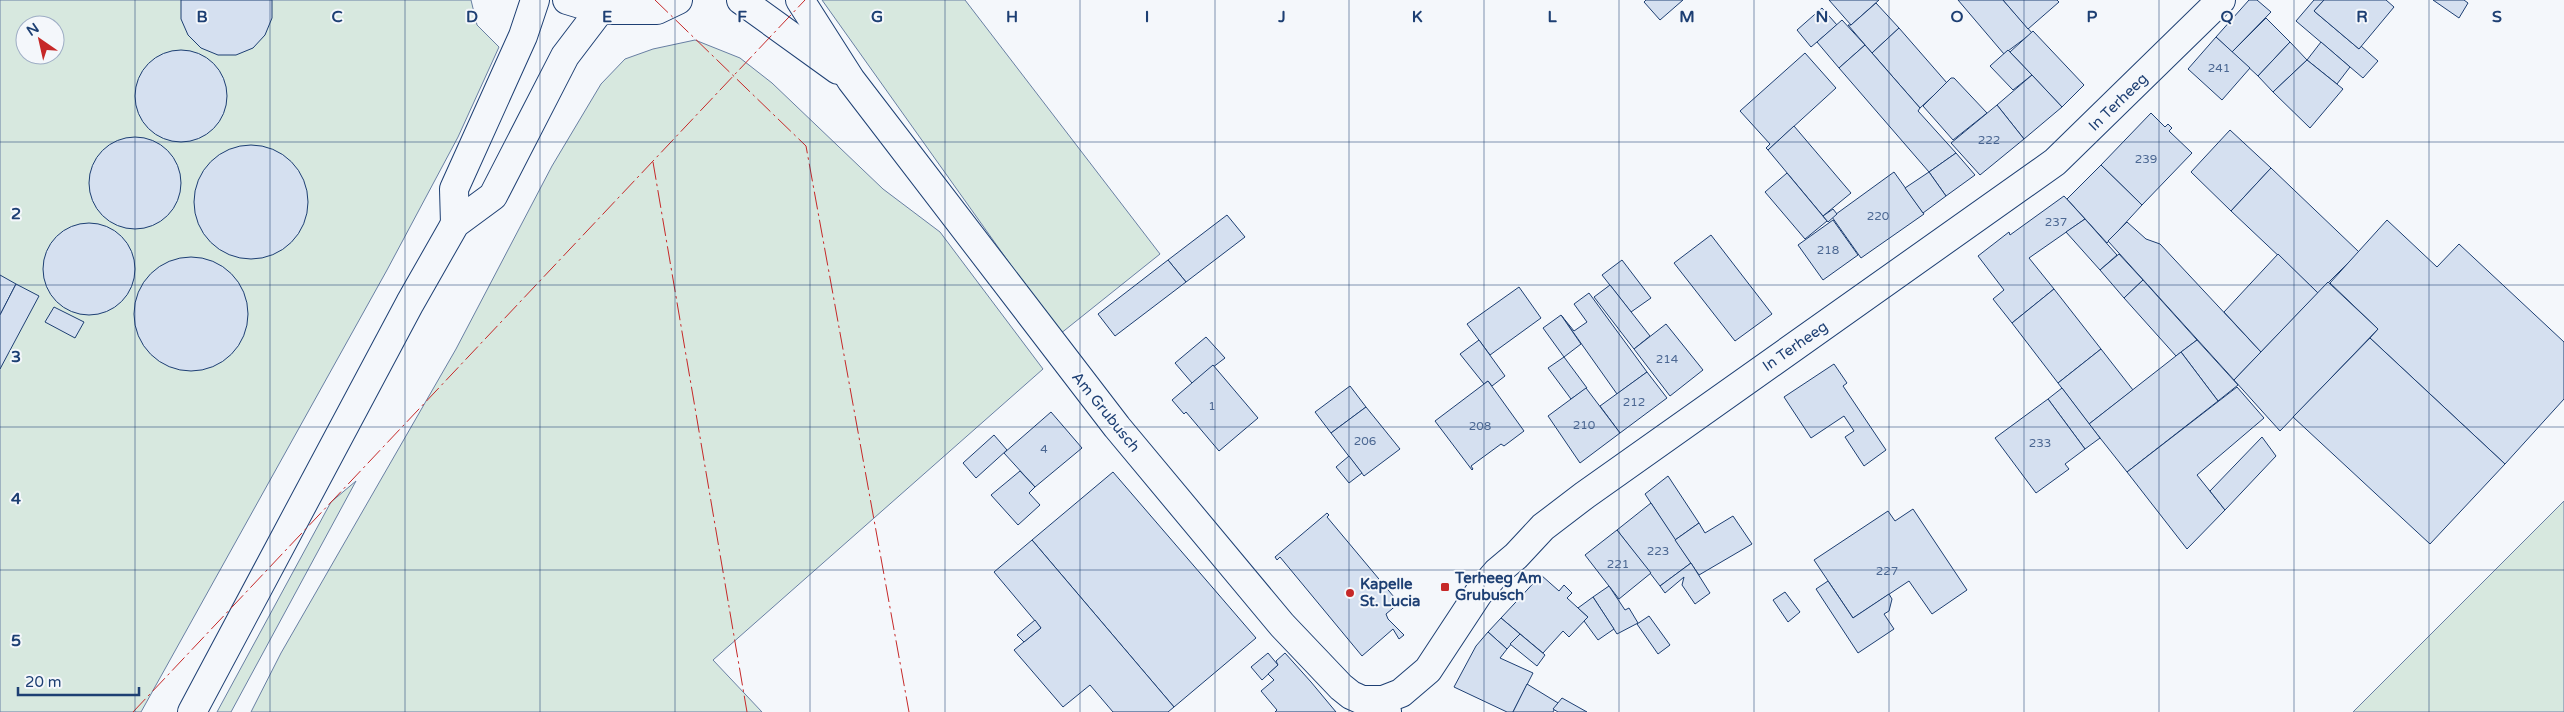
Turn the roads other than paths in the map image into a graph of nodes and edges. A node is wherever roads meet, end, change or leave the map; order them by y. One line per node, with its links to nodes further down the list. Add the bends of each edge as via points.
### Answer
1 (535, 0): 9 (street, via 523,36 454,189)
2 (567, 0): 7 (street)
3 (678, 0): 7 (street, via 656,10)
4 (741, 0): 8 (street, Am Grubusch)
5 (800, 0): 8 (street, Am Grubusch)
6 (2221, 0): 10 (street, In Terheeg, via 2055,162 1543,526 1478,594 1428,670)
7 (600, 10): 9 (street, via 566,56 492,196)
8 (851, 80): 10 (street, Am Grubusch, via 1085,388 1282,625 1351,695)
9 (456, 224): 11 (street, via 410,303)
10 (1385, 706)
11 (192, 712)

